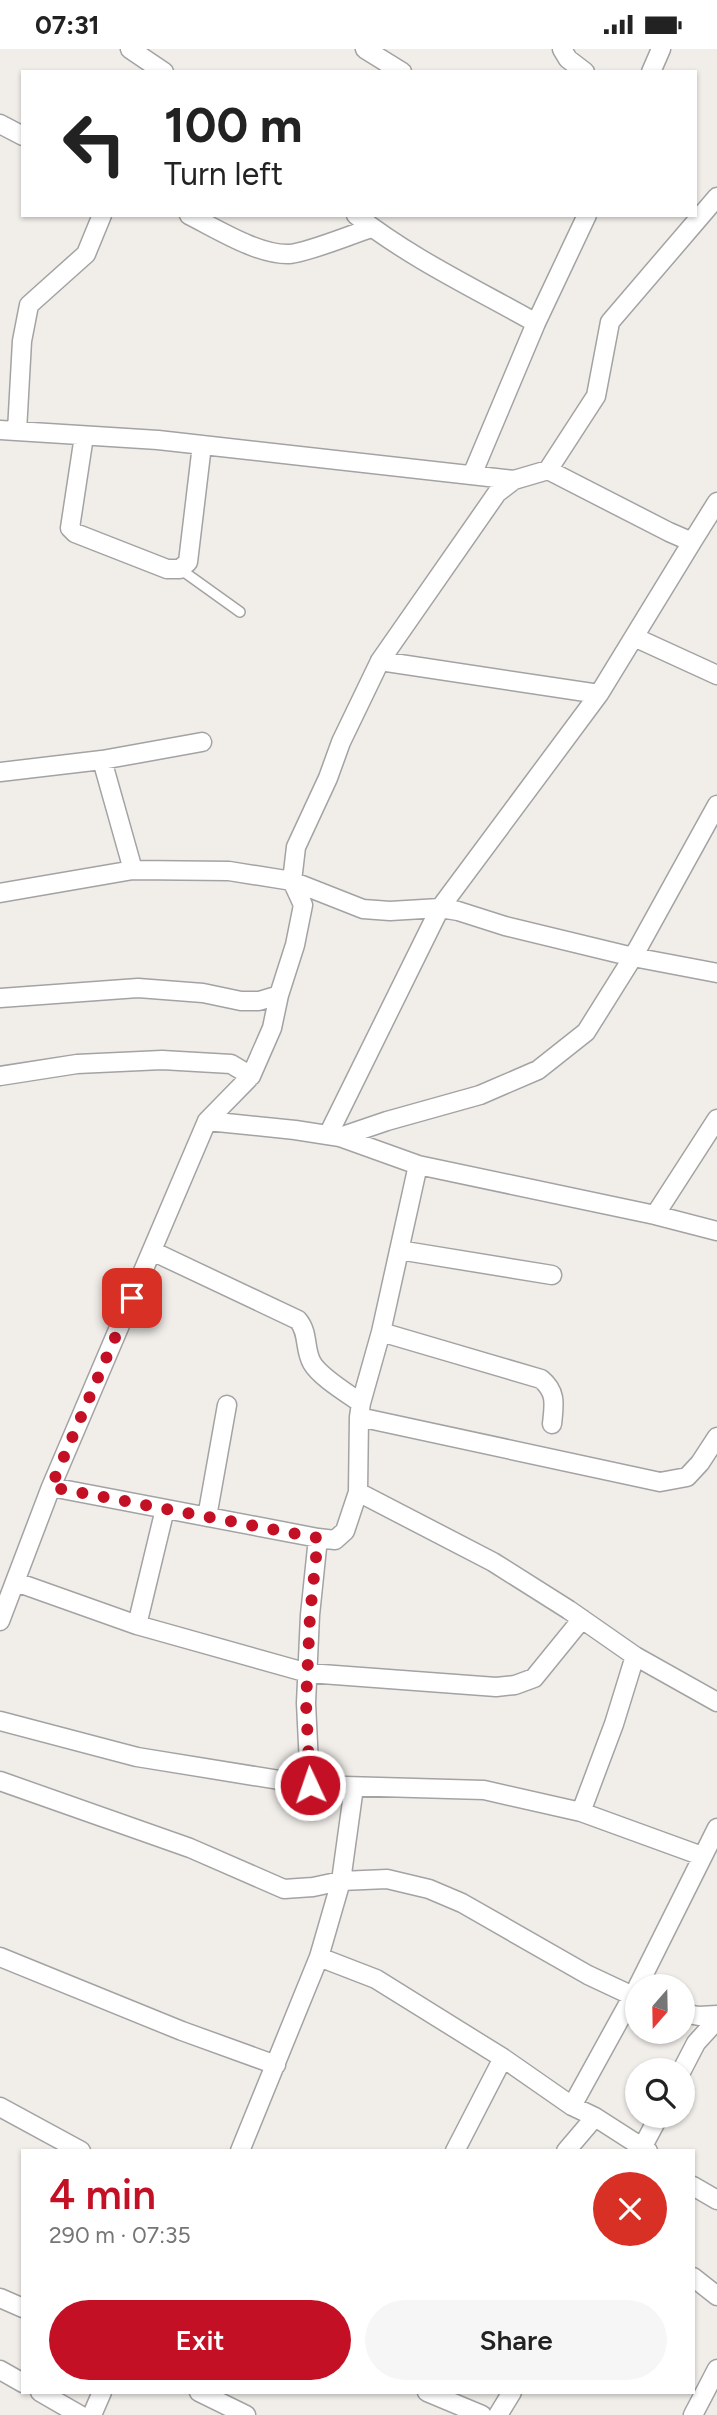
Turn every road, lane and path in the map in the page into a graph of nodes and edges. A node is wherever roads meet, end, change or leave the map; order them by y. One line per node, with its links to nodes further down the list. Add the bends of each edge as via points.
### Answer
1 (130, 49): 5 (street)
2 (365, 49): 6 (street)
3 (562, 49): 7 (street)
4 (661, 49): 8 (street)
5 (161, 70)
6 (399, 70)
7 (582, 70)
8 (652, 70)
9 (0, 124): 10 (street)
10 (21, 135)
11 (717, 197): 21 (street, via 610,321 596,396)
12 (101, 217): 18 (street, via 86,254 29,305)
13 (193, 217): 16 (street, via 272,253 291,254)
14 (358, 217): 16 (street)
15 (586, 217): 17 (street)
16 (372, 228): 17 (street)
17 (537, 323): 22 (street)
18 (8, 431): 19 (street)
19 (84, 436): 20 (street); 26 (street, via 70,528 167,569)
20 (202, 445): 22 (street); 26 (street, via 190,554)
21 (548, 470): 23 (street); 25 (street)
22 (472, 475): 23 (street)
23 (514, 480): 29 (street, via 497,493)
24 (717, 502): 25 (street)
25 (692, 541): 28 (street)
26 (180, 569): 27 (lane)
27 (240, 612)
28 (634, 637): 30 (street); 31 (street)
29 (380, 661): 31 (street); 37 (street, via 296,847)
30 (717, 675)
31 (599, 694): 39 (street)
32 (202, 742): 33 (street)
33 (102, 760): 34 (street); 36 (street)
34 (0, 772)
35 (717, 805): 40 (street)
36 (133, 870): 37 (street, via 229,871); 38 (street)
37 (292, 881): 39 (street, via 363,909); 42 (street, via 303,905)
38 (0, 893)
39 (440, 908): 40 (street); 48 (street)
40 (633, 957): 41 (street); 48 (street, via 586,1032 538,1070 480,1095)
41 (717, 973)
42 (279, 995): 43 (street, via 259,1002 138,988); 45 (street, via 272,1028)
43 (0, 998)
44 (0, 1076): 45 (street, via 77,1064 162,1060 231,1064)
45 (251, 1076): 47 (street)
46 (717, 1119): 50 (street)
47 (207, 1121): 48 (street); 52 (street)
48 (334, 1136): 49 (street)
49 (418, 1165): 50 (street); 53 (street)
50 (655, 1215): 51 (street)
51 (717, 1231)
52 (152, 1251): 57 (street, via 298,1320 310,1362); 60 (street)
53 (399, 1251): 54 (street); 55 (street)
54 (552, 1275)
55 (381, 1332): 57 (street); 58 (street, via 541,1379 555,1395)
56 (227, 1405): 63 (street)
57 (360, 1410): 59 (street, via 660,1482 687,1477); 61 (street)
58 (552, 1424)
59 (717, 1437)
60 (51, 1487): 62 (street); 65 (street)
61 (358, 1492): 64 (street, via 342,1535 335,1540); 66 (street, via 493,1562)
62 (165, 1509): 63 (street); 68 (street)
63 (207, 1517): 64 (street)
64 (318, 1538): 70 (street)
65 (16, 1582): 67 (street); 68 (street)
66 (582, 1619): 69 (street); 70 (street, via 534,1678 515,1685)
67 (0, 1621)
68 (137, 1625): 70 (street)
69 (635, 1656): 71 (street); 76 (street)
70 (308, 1673): 74 (street)
71 (717, 1702)
72 (0, 1721): 74 (street, via 137,1758)
73 (0, 1781): 79 (street, via 190,1848 284,1889)
74 (310, 1785): 75 (street)
75 (354, 1787): 76 (street, via 484,1790); 79 (street)
76 (581, 1812): 78 (street)
77 (717, 1828): 78 (street)
78 (702, 1856): 82 (street)
79 (341, 1881): 81 (street); 83 (street, via 387,1879 429,1889 463,1903 588,1975)
80 (0, 1957): 90 (street)
81 (319, 1957): 88 (street, via 376,1979); 90 (street)
82 (645, 1974)
83 (625, 1988)
84 (625, 2012): 91 (street)
85 (695, 2015): 86 (street)
86 (717, 2015)
87 (717, 2020): 89 (street)
88 (503, 2058): 91 (street); 97 (street)
89 (688, 2058)
90 (276, 2065): 96 (street)
91 (572, 2106): 93 (street)
92 (0, 2108): 95 (street)
93 (595, 2117): 98 (street); 99 (street)
94 (654, 2128): 99 (street)
95 (77, 2149)
96 (241, 2149)
97 (456, 2149)
98 (568, 2149)
99 (645, 2149)
100 (695, 2187): 101 (street)
101 (717, 2200)
102 (695, 2279): 103 (street)
103 (717, 2296)
104 (0, 2298): 105 (street)
105 (21, 2307)
106 (717, 2369): 119 (street)
107 (0, 2370): 108 (street)
108 (21, 2382)
109 (43, 2394): 114 (street)
110 (101, 2394): 115 (street)
111 (203, 2394): 116 (street)
112 (432, 2394): 117 (street)
113 (511, 2394): 118 (street)
114 (80, 2415)
115 (92, 2415)
116 (246, 2415)
117 (482, 2415)
118 (498, 2415)
119 (693, 2415)

